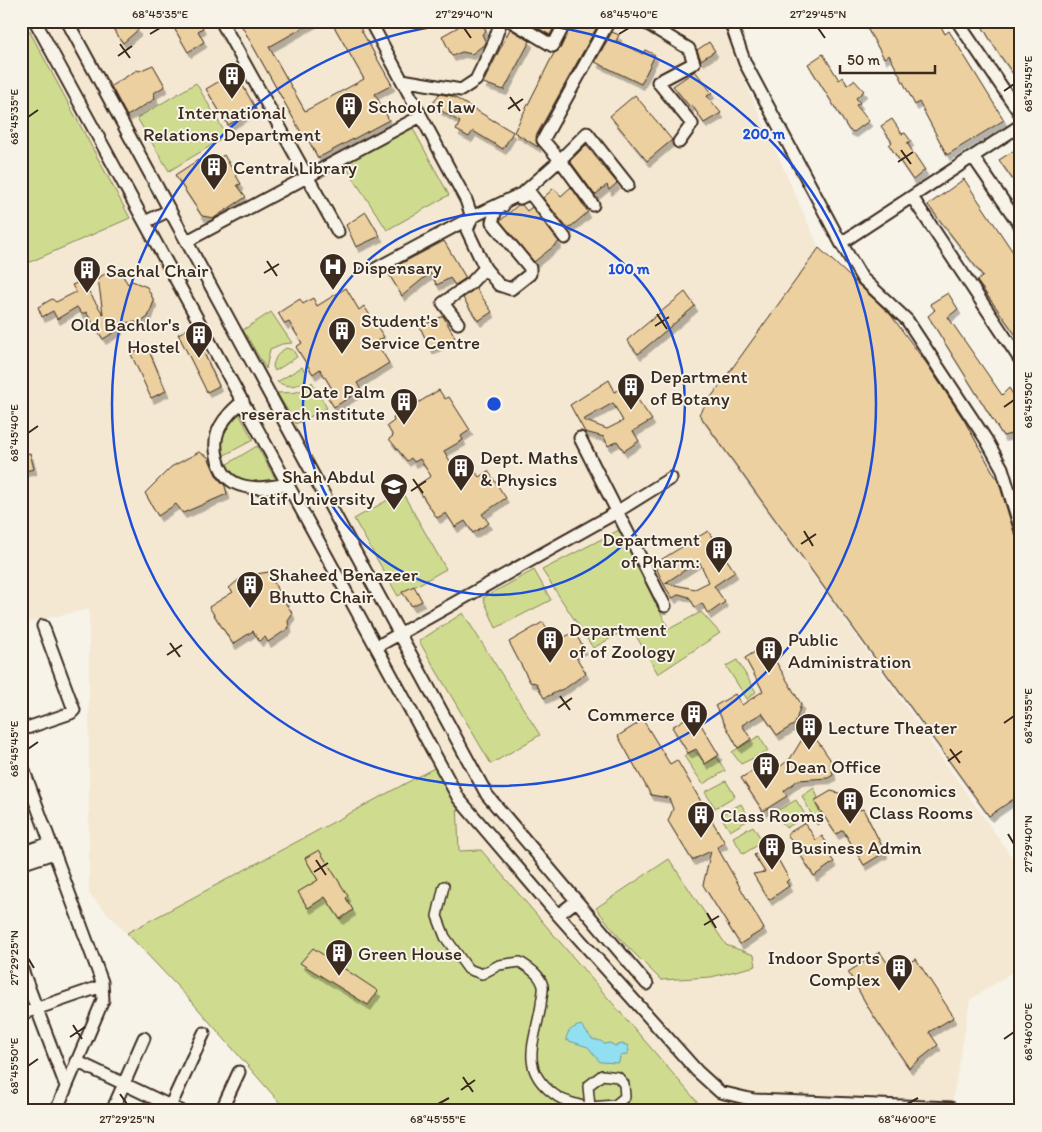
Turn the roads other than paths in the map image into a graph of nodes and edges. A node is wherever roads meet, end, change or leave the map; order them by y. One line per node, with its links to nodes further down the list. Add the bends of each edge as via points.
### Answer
1 (35, 21): 25 (street)
2 (67, 21): 23 (street)
3 (220, 21): 19 (street)
4 (370, 21): 12 (street)
5 (501, 21): 12 (street, via 494,45 476,80 461,90)
6 (511, 21): 7 (street, via 553,46)
7 (566, 21)
8 (609, 21): 18 (street, via 543,140)
9 (643, 21): 16 (street, via 689,49 694,63 658,82 692,124)
10 (730, 21): 30 (street, via 745,62)
11 (957, 21): 13 (street)
12 (402, 80): 14 (street)
13 (1021, 115)
14 (421, 116): 19 (street); 24 (street)
15 (1021, 125): 17 (street)
16 (679, 142)
17 (973, 156): 21 (street); 26 (street)
18 (560, 160): 20 (street, via 587,133); 22 (street); 24 (street, via 523,193)
19 (307, 176): 27 (street); 29 (street)
20 (628, 185)
21 (912, 197): 30 (street); 34 (street)
22 (593, 205)
23 (170, 210): 25 (street); 29 (street)
24 (472, 217): 31 (street); 32 (street, via 467,230)
25 (145, 222): 35 (street)
26 (1021, 227)
27 (338, 232)
28 (565, 238): 32 (street, via 530,193 497,208 492,222 530,268 530,274 510,289 499,285)
29 (186, 241): 43 (street)
30 (841, 243): 40 (street, via 862,278 907,320 987,441 1002,468)
31 (378, 268)
32 (485, 268): 33 (street, via 443,303)
33 (458, 323)
34 (1021, 361)
35 (244, 401): 38 (street); 38 (street, via 229,413 219,429 216,449 221,468 234,483 251,488)
36 (580, 438): 39 (street)
37 (670, 478): 39 (street)
38 (289, 484): 44 (street)
39 (618, 511): 41 (street); 43 (street)
40 (1021, 530)
41 (665, 606)
42 (43, 626): 45 (street, via 74,710)
43 (401, 634): 44 (street); 51 (street, via 487,795)
44 (376, 647): 52 (street, via 458,798)
45 (21, 730)
46 (21, 763): 47 (street)
47 (52, 848): 48 (street); 49 (street); 55 (street, via 95,958)
48 (21, 853)
49 (21, 864)
50 (444, 886): 66 (street, via 438,916 445,938 468,969 482,974 499,965 520,962 535,972 543,987 540,1014 531,1044 531,1065 541,1083 559,1098)
51 (576, 901): 52 (street); 54 (street)
52 (558, 916): 65 (street, via 697,1071 720,1092 754,1100)
53 (21, 967): 56 (street)
54 (647, 984)
55 (102, 986): 56 (street); 60 (street, via 102,1000)
56 (35, 1009): 57 (street); 63 (street)
57 (21, 1014)
58 (204, 1033): 64 (street)
59 (144, 1038): 62 (street)
60 (76, 1061): 62 (street); 63 (street)
61 (239, 1072): 70 (street)
62 (124, 1084): 64 (street); 68 (street)
63 (66, 1086): 67 (street)
64 (169, 1108): 69 (street)
65 (951, 1108)
66 (594, 1109): 66 (street, via 614,1105 624,1097 624,1084 618,1077 602,1075 588,1086)
67 (56, 1111)
68 (112, 1111)
69 (182, 1111)
70 (221, 1111)

